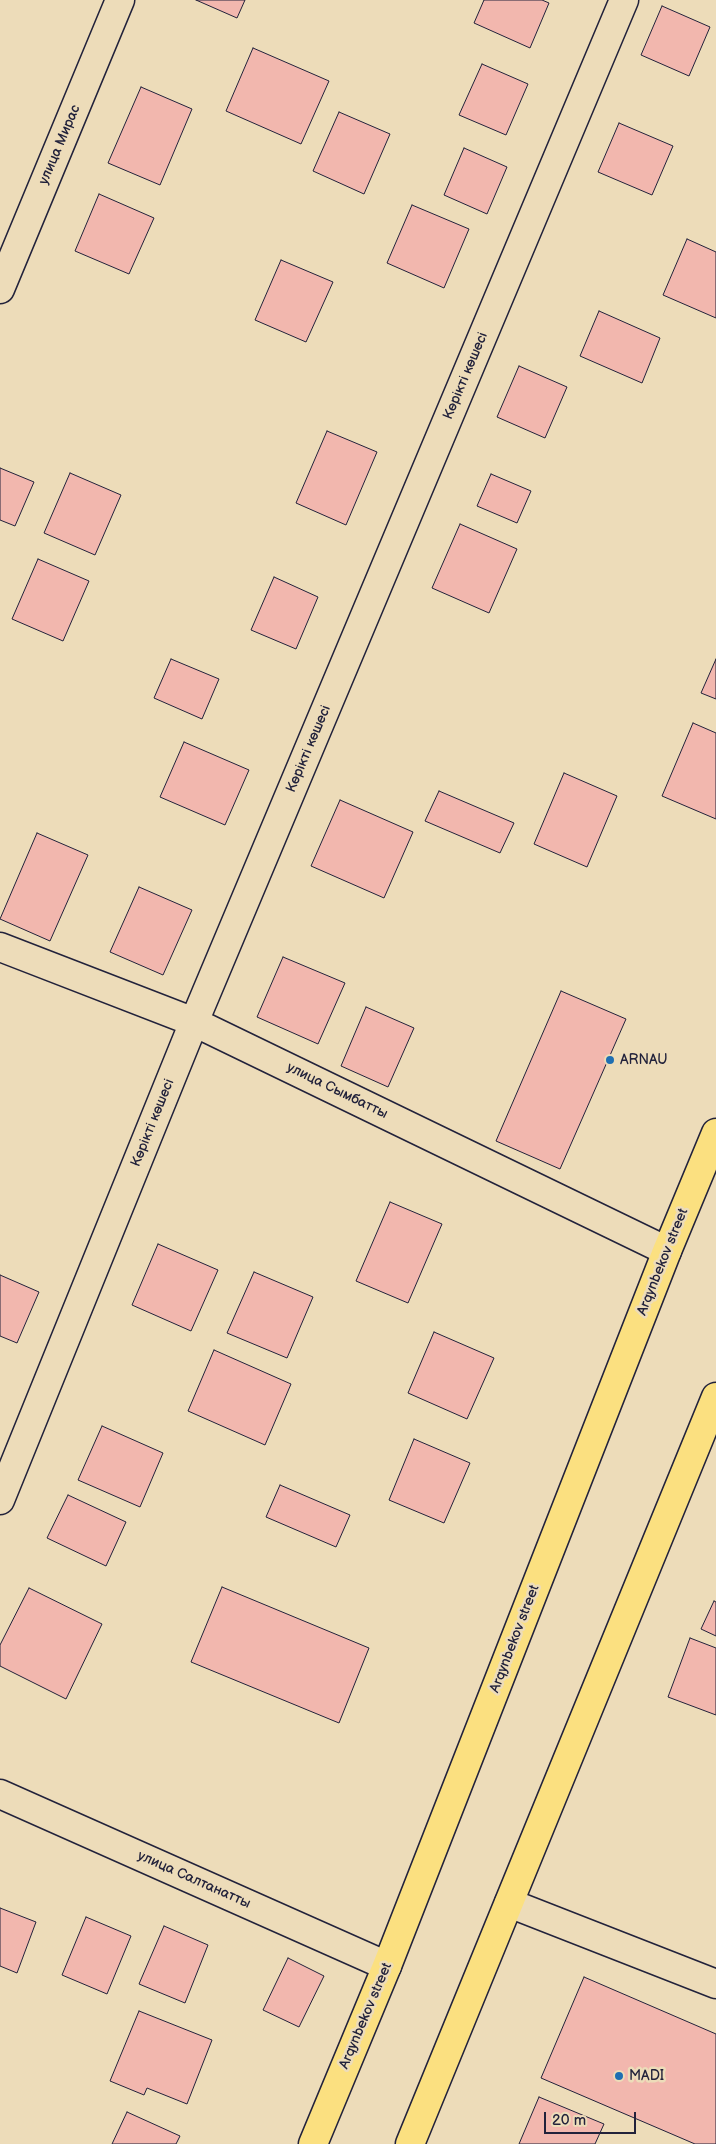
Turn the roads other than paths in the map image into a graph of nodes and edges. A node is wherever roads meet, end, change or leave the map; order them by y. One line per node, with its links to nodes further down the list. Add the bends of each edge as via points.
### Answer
1 (120, 0): 3 (street, улица Мирас)
2 (624, 0): 5 (street, Көрікті көшесі)
3 (0, 289)
4 (0, 947): 5 (street, улица Сымбатты)
5 (194, 1022): 7 (street, улица Сымбатты); 9 (street, Көрікті көшесі)
6 (716, 1133): 7 (main road, Arqynbekov street)
7 (667, 1251): 12 (main road, Arqynbekov street)
8 (716, 1396): 11 (main road)
9 (0, 1500)
10 (0, 1794): 12 (street, улица Салтанатты)
11 (509, 1903): 13 (street); 15 (main road)
12 (387, 1966): 14 (main road, Arqynbekov street)
13 (716, 1984)
14 (312, 2144)
15 (410, 2144)

